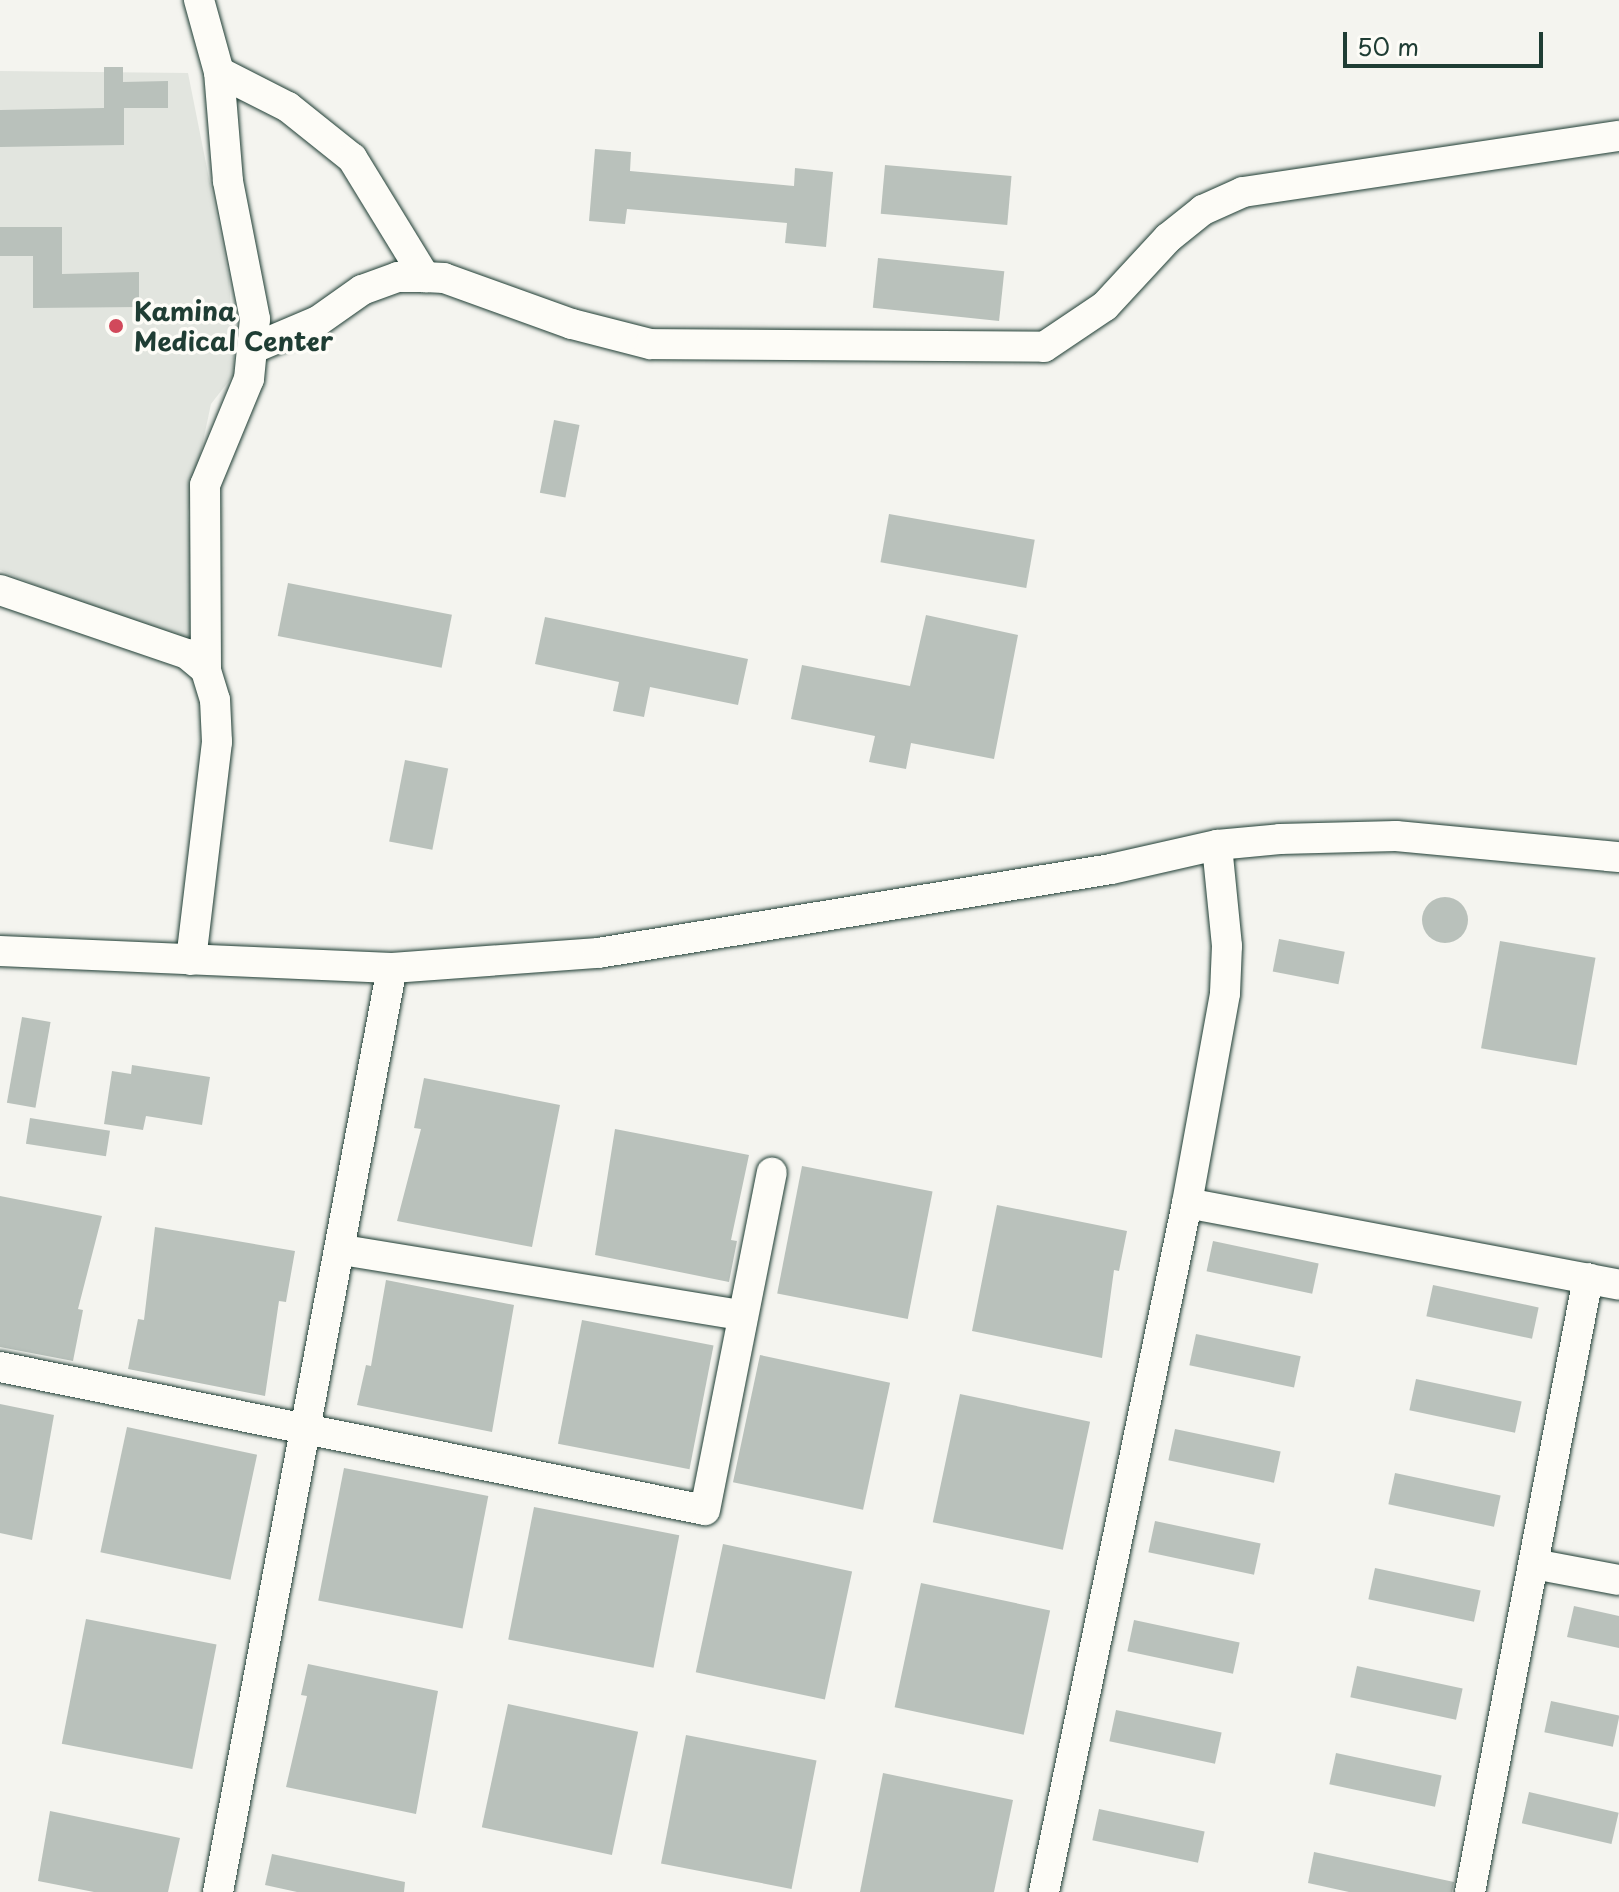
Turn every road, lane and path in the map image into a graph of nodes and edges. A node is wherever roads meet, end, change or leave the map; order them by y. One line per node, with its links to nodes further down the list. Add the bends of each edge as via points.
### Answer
1 (199, 0): 2 (lane)
2 (219, 72): 4 (lane, via 288,107 352,158); 5 (lane, via 228,181 255,319)
3 (1619, 136): 4 (lane, via 1243,192 1203,210 1168,238 1105,306 1044,347 650,344 572,324 444,278)
4 (425, 277): 5 (lane, via 398,277 362,290 318,321)
5 (254, 348): 7 (lane, via 249,379 205,485)
6 (0, 590): 7 (lane, via 187,654)
7 (206, 670): 11 (lane, via 215,700 217,742)
8 (1217, 845): 9 (lane, via 1396,836); 12 (lane, via 1111,869 598,953); 14 (lane, via 1227,946 1225,993)
9 (1619, 857)
10 (0, 951): 11 (lane)
11 (191, 960): 12 (lane)
12 (392, 968): 15 (lane)
13 (772, 1173): 18 (lane)
14 (1187, 1203): 16 (lane); 24 (lane)
15 (343, 1250): 18 (lane); 20 (lane)
16 (1588, 1278): 17 (lane); 21 (lane)
17 (1619, 1285)
18 (741, 1315): 20 (lane, via 705,1510)
19 (0, 1367): 20 (lane)
20 (308, 1427): 23 (lane)
21 (1534, 1564): 22 (lane); 25 (lane)
22 (1619, 1580)
23 (218, 1892)
24 (1044, 1892)
25 (1470, 1892)

